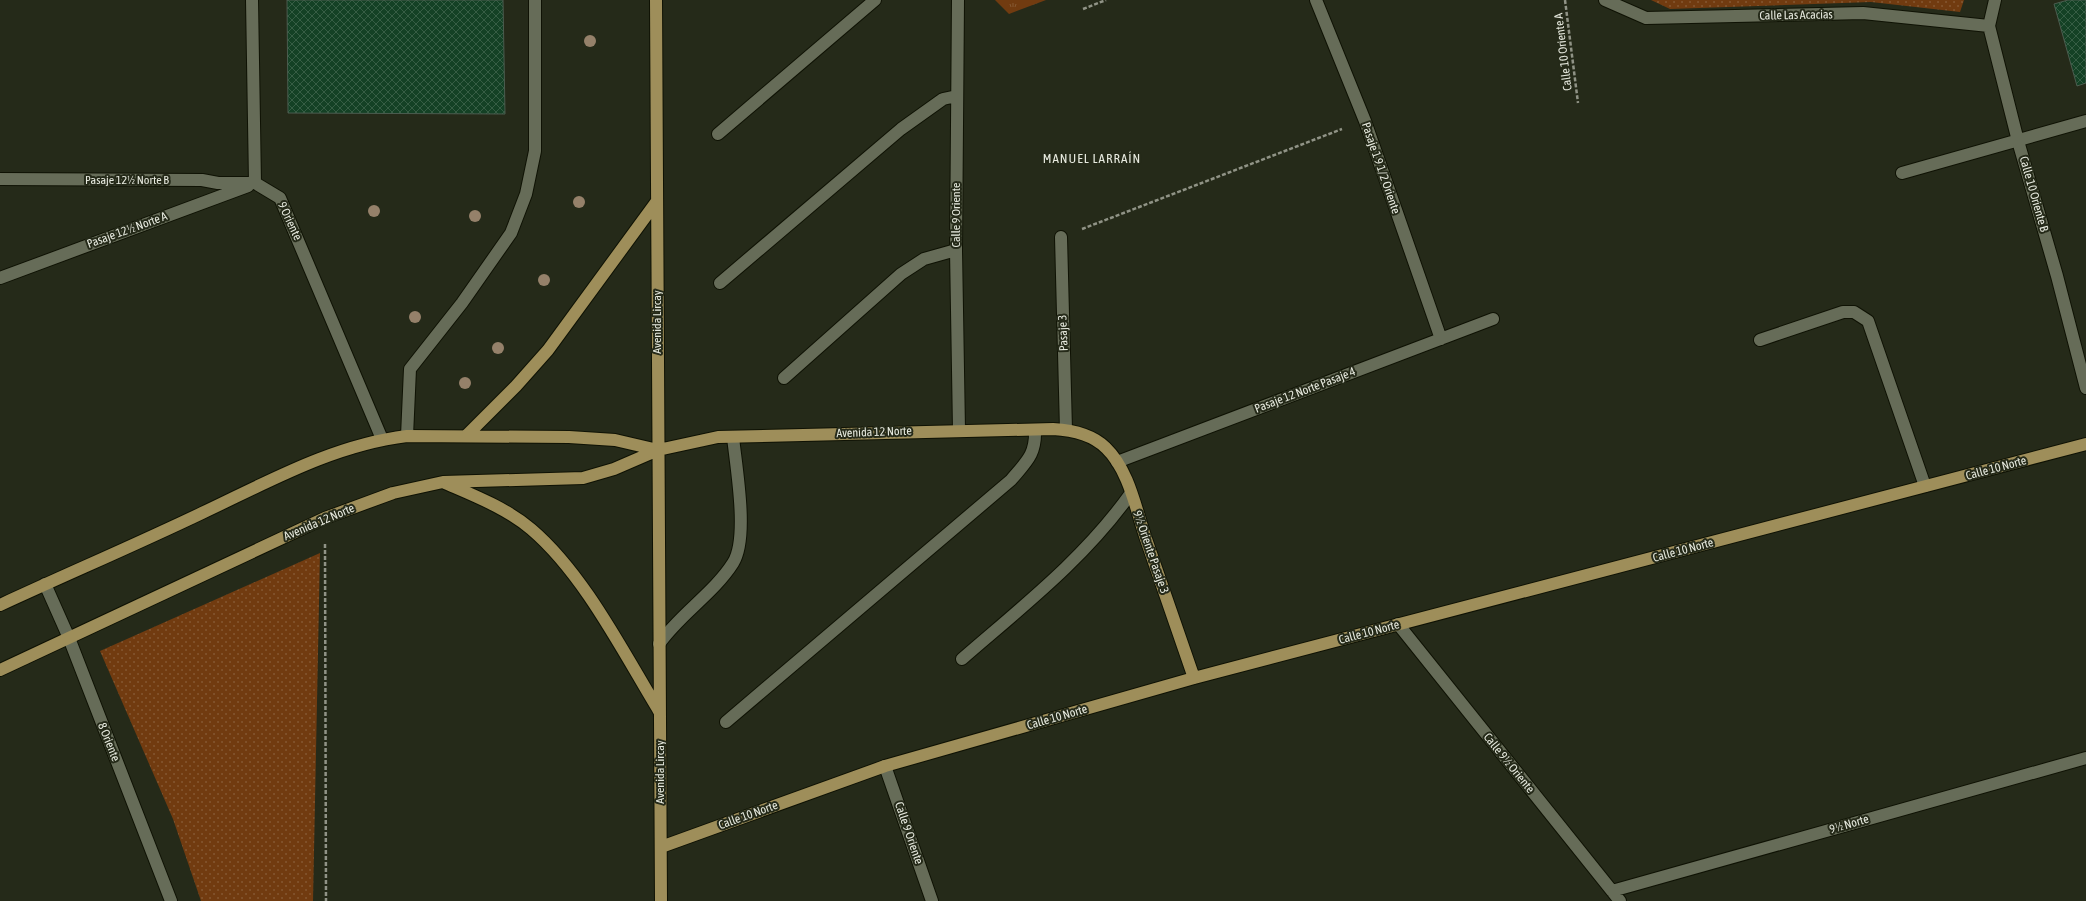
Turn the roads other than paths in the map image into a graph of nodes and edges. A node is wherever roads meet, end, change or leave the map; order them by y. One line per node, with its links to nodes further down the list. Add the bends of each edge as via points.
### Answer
1 (252, 0): 16 (street)
2 (535, 0): 30 (street, via 535,151 526,194 511,233 462,303 410,369)
3 (656, 0): 17 (main road, Avenida Lircay)
4 (875, 0): 12 (street)
5 (958, 0): 10 (street, Calle 9 Oriente)
6 (1316, 0): 23 (street, Pasaje 1 9 1/2 Oriente, via 1365,121)
7 (1605, 0): 9 (street, Calle Las Acacias, via 1646,18 1863,13)
8 (1995, 0): 9 (street, Calle 10 Oriente B)
9 (1989, 26): 13 (street, Calle 10 Oriente B)
10 (957, 96): 19 (street, Calle 9 Oriente); 21 (street, via 943,99 901,128)
11 (2086, 121): 13 (street)
12 (718, 134)
13 (2018, 141): 14 (street); 26 (street, Calle 10 Oriente B, via 2058,276)
14 (1902, 173)
15 (0, 179): 16 (street, Pasaje 12½ Norte B, via 202,180 218,183)
16 (255, 183): 20 (street, Pasaje 12½ Norte A); 34 (street, 9 Oriente, via 280,198 287,211)
17 (657, 201): 31 (main road, via 548,350); 36 (main road, Avenida Lircay)
18 (1061, 236): 29 (street, Pasaje 3)
19 (956, 250): 25 (street, via 924,259 902,274); 27 (street, Calle 9 Oriente)
20 (0, 278)
21 (720, 283)
22 (1493, 319): 23 (street, Pasaje 12 Norte Pasaje 4)
23 (1441, 339): 37 (street, Pasaje 12 Norte Pasaje 4)
24 (1760, 340): 39 (street, via 1843,312 1854,312 1868,321)
25 (784, 378)
26 (2086, 388)
27 (959, 430): 28 (main road, Avenida 12 Norte); 32 (main road, Avenida 12 Norte)
28 (1035, 430): 29 (main road, Avenida 12 Norte); 50 (street, via 1036,443 1031,456 1011,480)
29 (1066, 430): 33 (main road, Avenida 12 Norte)
30 (407, 436): 31 (main road, Avenida 12 Norte); 34 (main road, Avenida 12 Norte)
31 (466, 436): 36 (main road, Avenida 12 Norte, via 615,440)
32 (733, 436): 36 (main road, Avenida 12 Norte); 45 (street, via 741,533 737,554 728,569 668,631)
33 (1090, 437): 37 (main road, 9½ Oriente Pasaje 3, via 1106,447)
34 (382, 439): 41 (main road, Avenida 12 Norte, via 320,458)
35 (2086, 444): 39 (main road, Calle 10 Norte)
36 (658, 450): 38 (main road, Avenida 12 Norte, via 584,478); 45 (main road, Avenida Lircay)
37 (1117, 462): 40 (main road, 9½ Oriente Pasaje 3)
38 (442, 482): 44 (main road, Avenida 12 Norte, via 393,493 325,518); 49 (main road, via 497,506 530,528 558,556 593,603)
39 (1925, 486): 43 (main road, Calle 10 Norte)
40 (1130, 493): 46 (street, via 1060,575); 48 (main road, 9½ Oriente Pasaje 3)
41 (45, 584): 42 (main road, Avenida 12 Norte); 44 (street, 8 Oriente)
42 (0, 605)
43 (1398, 624): 48 (main road, Calle 10 Norte); 54 (street, Calle 9½ Oriente)
44 (68, 638): 47 (main road, Avenida 12 Norte); 55 (street, 8 Oriente)
45 (659, 644): 49 (main road, Avenida Lircay)
46 (962, 658)
47 (0, 670)
48 (1194, 678): 52 (main road, Calle 10 Norte)
49 (660, 711): 53 (main road, Avenida Lircay)
50 (726, 722)
51 (2086, 758): 54 (street, 9½ Norte)
52 (885, 766): 53 (main road, Calle 10 Norte); 57 (street, Calle 9 Oriente)
53 (661, 847): 56 (main road, Avenida Lircay)
54 (1612, 891): 58 (street, Calle 9½ Oriente)
55 (171, 901)
56 (661, 901)
57 (932, 901)
58 (1620, 901)

